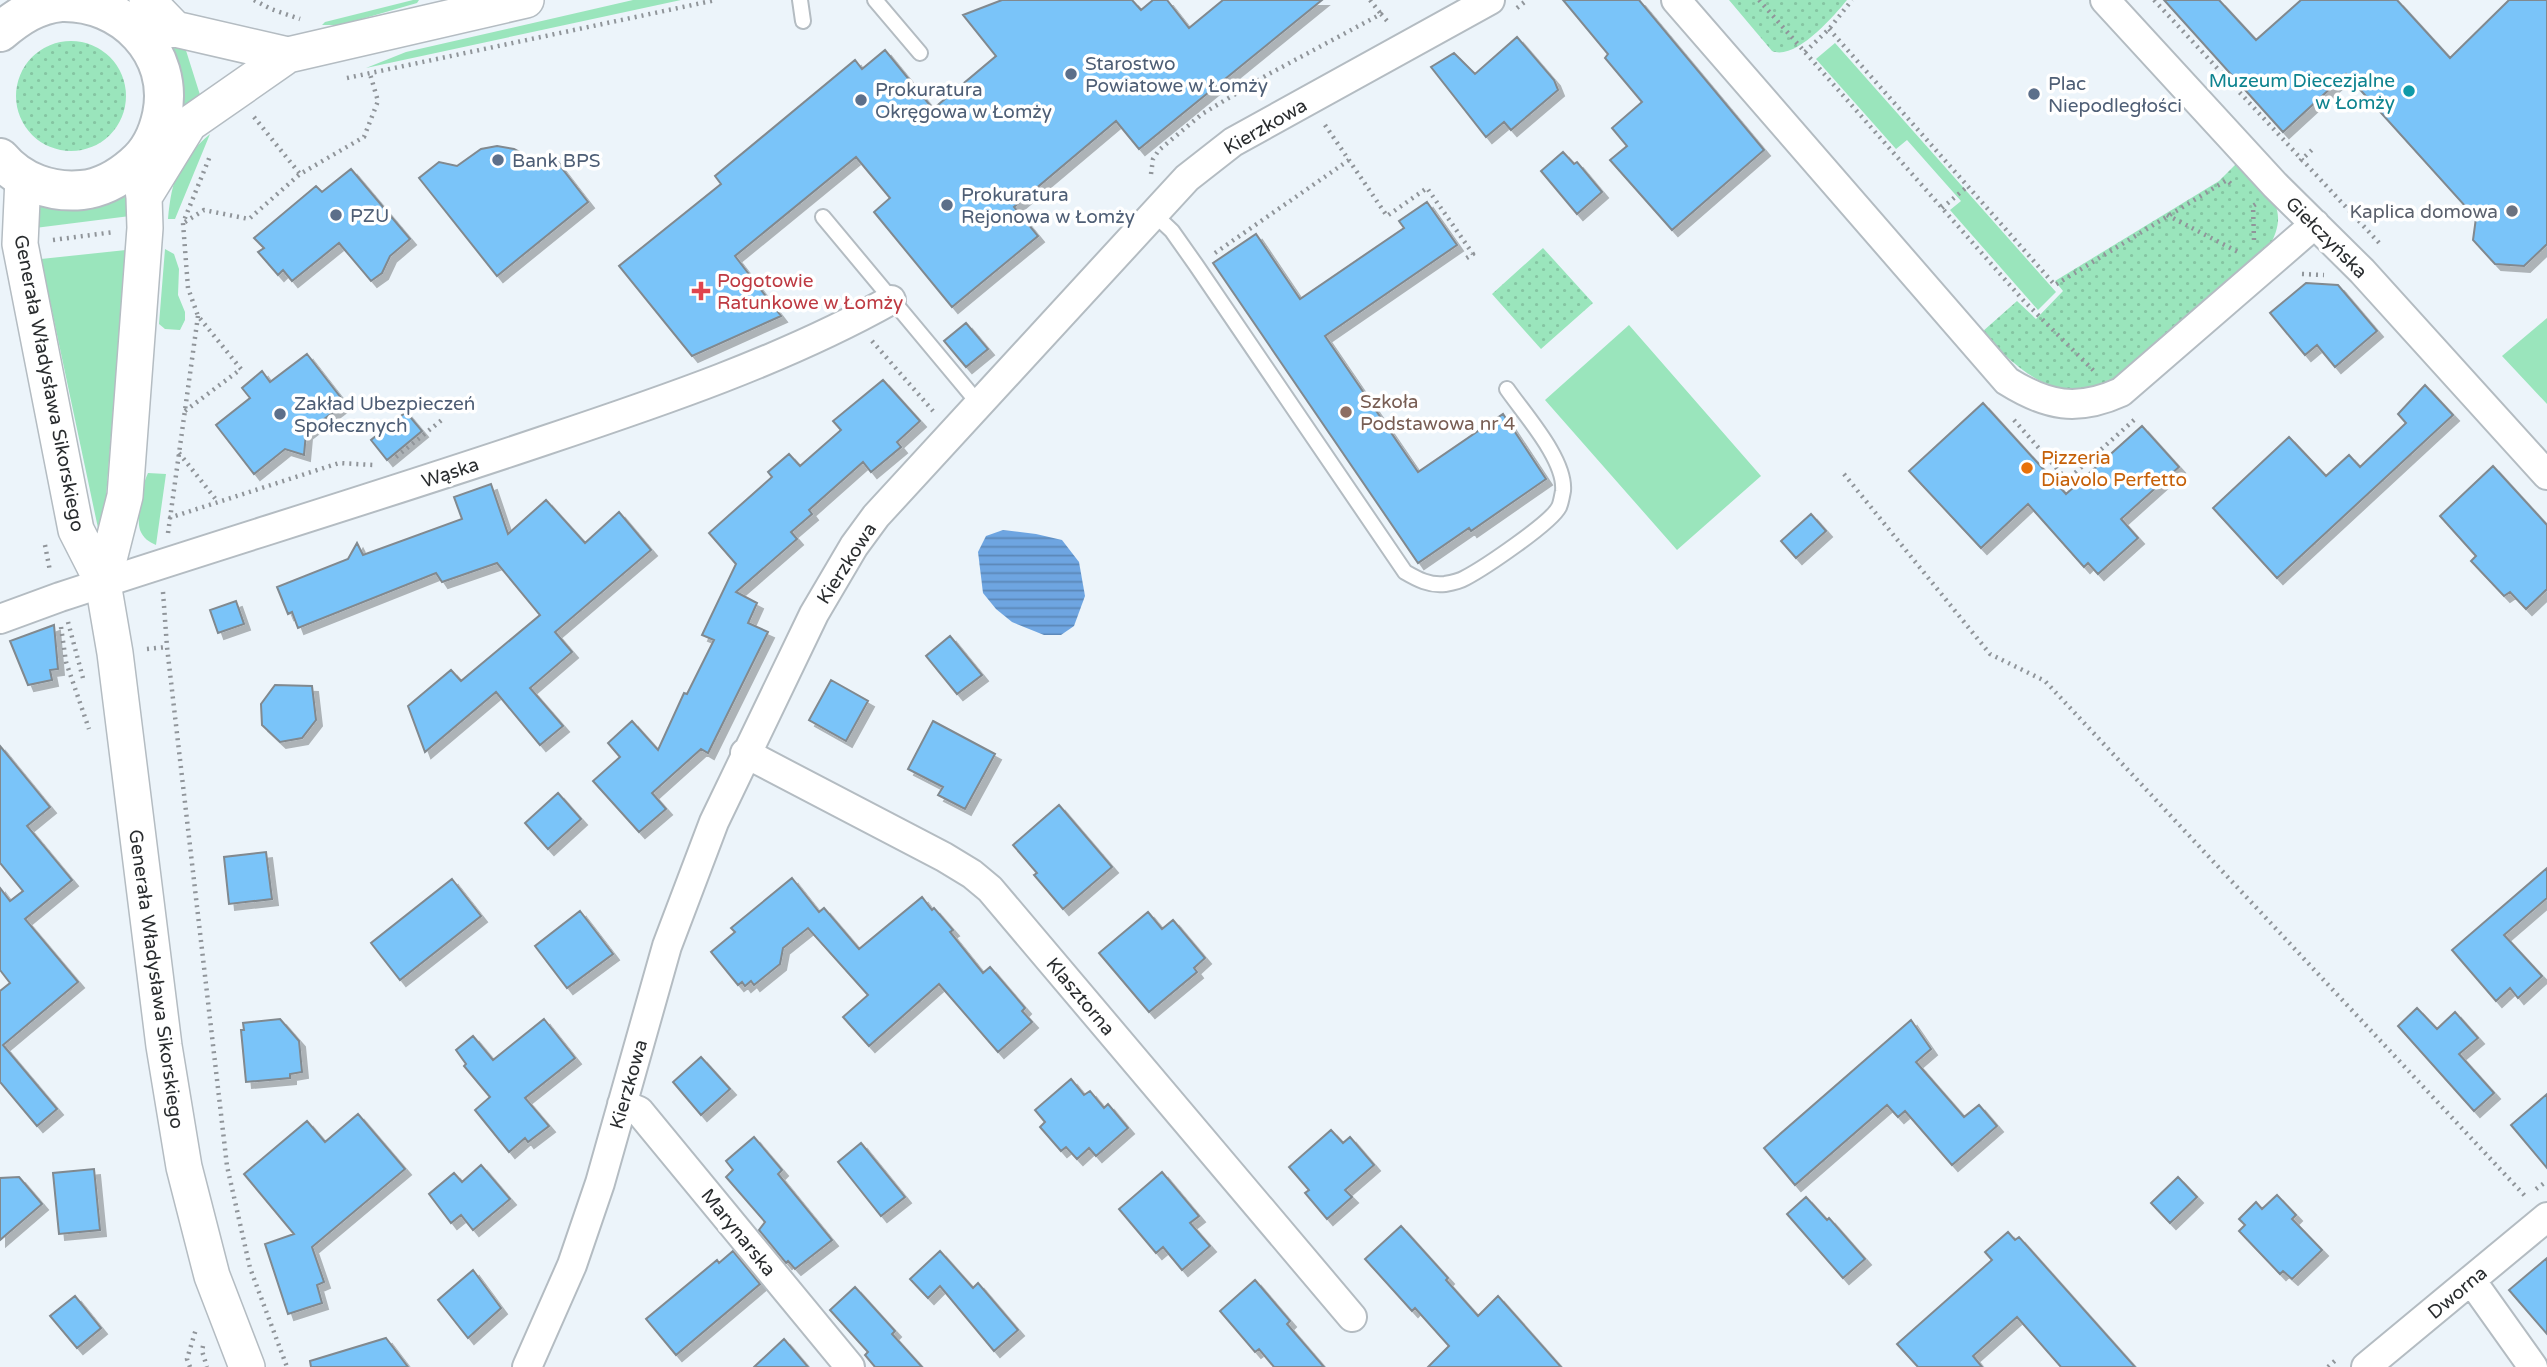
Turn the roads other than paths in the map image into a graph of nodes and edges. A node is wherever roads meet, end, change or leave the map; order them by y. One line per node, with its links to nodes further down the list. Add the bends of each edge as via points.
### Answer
1 (526, 0): 11 (street)
2 (800, 0): 8 (lane)
3 (875, 0): 10 (lane)
4 (1676, 0): 17 (street, via 2007,381 2033,397 2078,404 2099,402 2121,392)
5 (2105, 0): 17 (street, Giełczyńska)
6 (1499, 7): 15 (street, Kierzkowa, via 1233,142 1187,178)
7 (142, 16): 9 (main road, via 82,2 60,2 37,7); 11 (street); 12 (main road)
8 (803, 21)
9 (0, 32)
10 (920, 53)
11 (288, 55): 12 (street)
12 (174, 126): 14 (main road, via 151,145)
13 (7, 167): 14 (main road, via 42,186 63,190 84,190 123,174); 18 (street, Generała Władysława Sikorskiego)
14 (143, 195): 23 (street, Generała Władysława Sikorskiego, via 125,496)
15 (1154, 214): 20 (lane, via 1196,265 1405,572 1416,579 1444,584 1463,579 1546,522 1559,508 1563,477 1556,460); 21 (street, Kierzkowa)
16 (823, 217): 19 (lane)
17 (2315, 224): 22 (street, Giełczyńska)
18 (13, 229): 23 (street, Generała Władysława Sikorskiego, via 76,530)
19 (891, 300): 21 (lane); 23 (street, Wąska, via 857,319 693,388 471,466)
20 (1507, 389)
21 (979, 404): 25 (street, Kierzkowa, via 854,546 814,614)
22 (2547, 475)
23 (103, 583): 24 (street, Wąska); 30 (street, Generała Władysława Sikorskiego, via 184,1167 212,1276)
24 (0, 619)
25 (745, 753): 26 (street, Kierzkowa, via 667,946); 29 (street, Klasztorna, via 944,857 990,889)
26 (622, 1104): 31 (street, Kierzkowa, via 572,1265); 32 (street, Marynarska, via 639,1111)
27 (2546, 1218): 28 (street, Dworna)
28 (2471, 1280): 33 (street, Dworna); 34 (street)
29 (1352, 1317)
30 (246, 1367)
31 (527, 1367)
32 (850, 1367)
33 (2366, 1367)
34 (2533, 1367)

